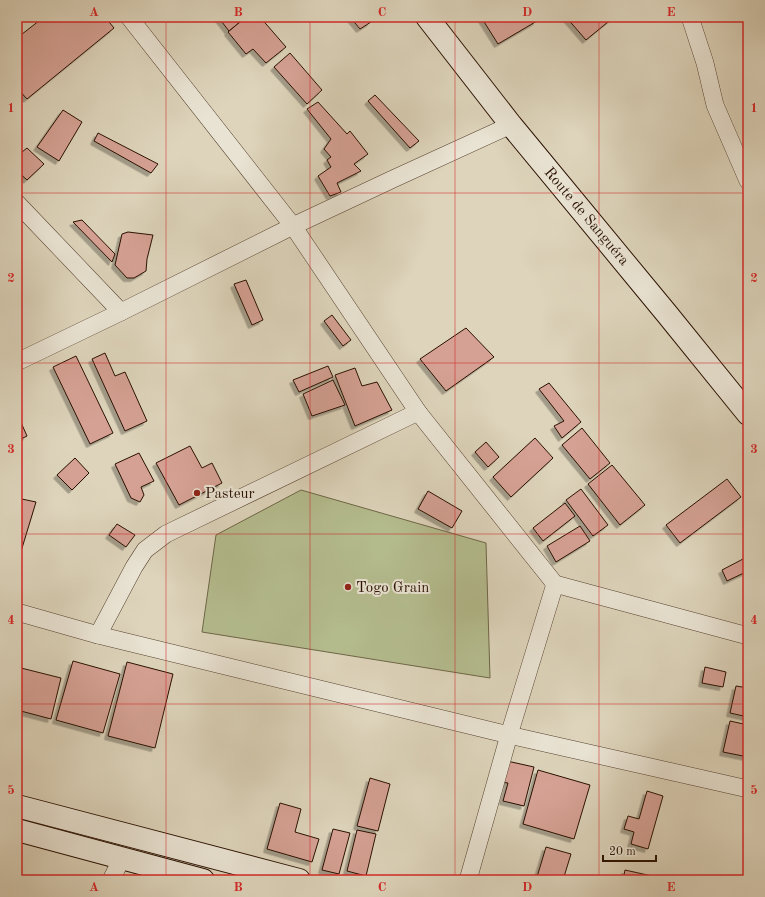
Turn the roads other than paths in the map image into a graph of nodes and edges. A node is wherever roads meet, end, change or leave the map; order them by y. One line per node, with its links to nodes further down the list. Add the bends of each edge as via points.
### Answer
1 (129, 17): 7 (street)
2 (427, 17): 4 (street, Route de Sanguéra)
3 (690, 17): 5 (street, via 715,105)
4 (511, 125): 7 (street); 11 (street, Route de Sanguéra)
5 (748, 181)
6 (17, 203): 8 (street)
7 (292, 226): 8 (street); 10 (street)
8 (121, 312): 9 (street)
9 (17, 362)
10 (418, 412): 12 (street); 14 (street, via 166,534 145,550)
11 (748, 414)
12 (554, 584): 15 (street); 16 (street)
13 (17, 612): 14 (street)
14 (98, 635): 16 (street)
15 (748, 636)
16 (509, 735): 17 (street); 25 (street)
17 (748, 789)
18 (17, 806): 20 (street)
19 (17, 830): 21 (street)
20 (130, 836): 21 (street); 24 (street)
21 (122, 858): 22 (street); 23 (street)
22 (111, 880)
23 (203, 880)
24 (299, 880)
25 (468, 880)

